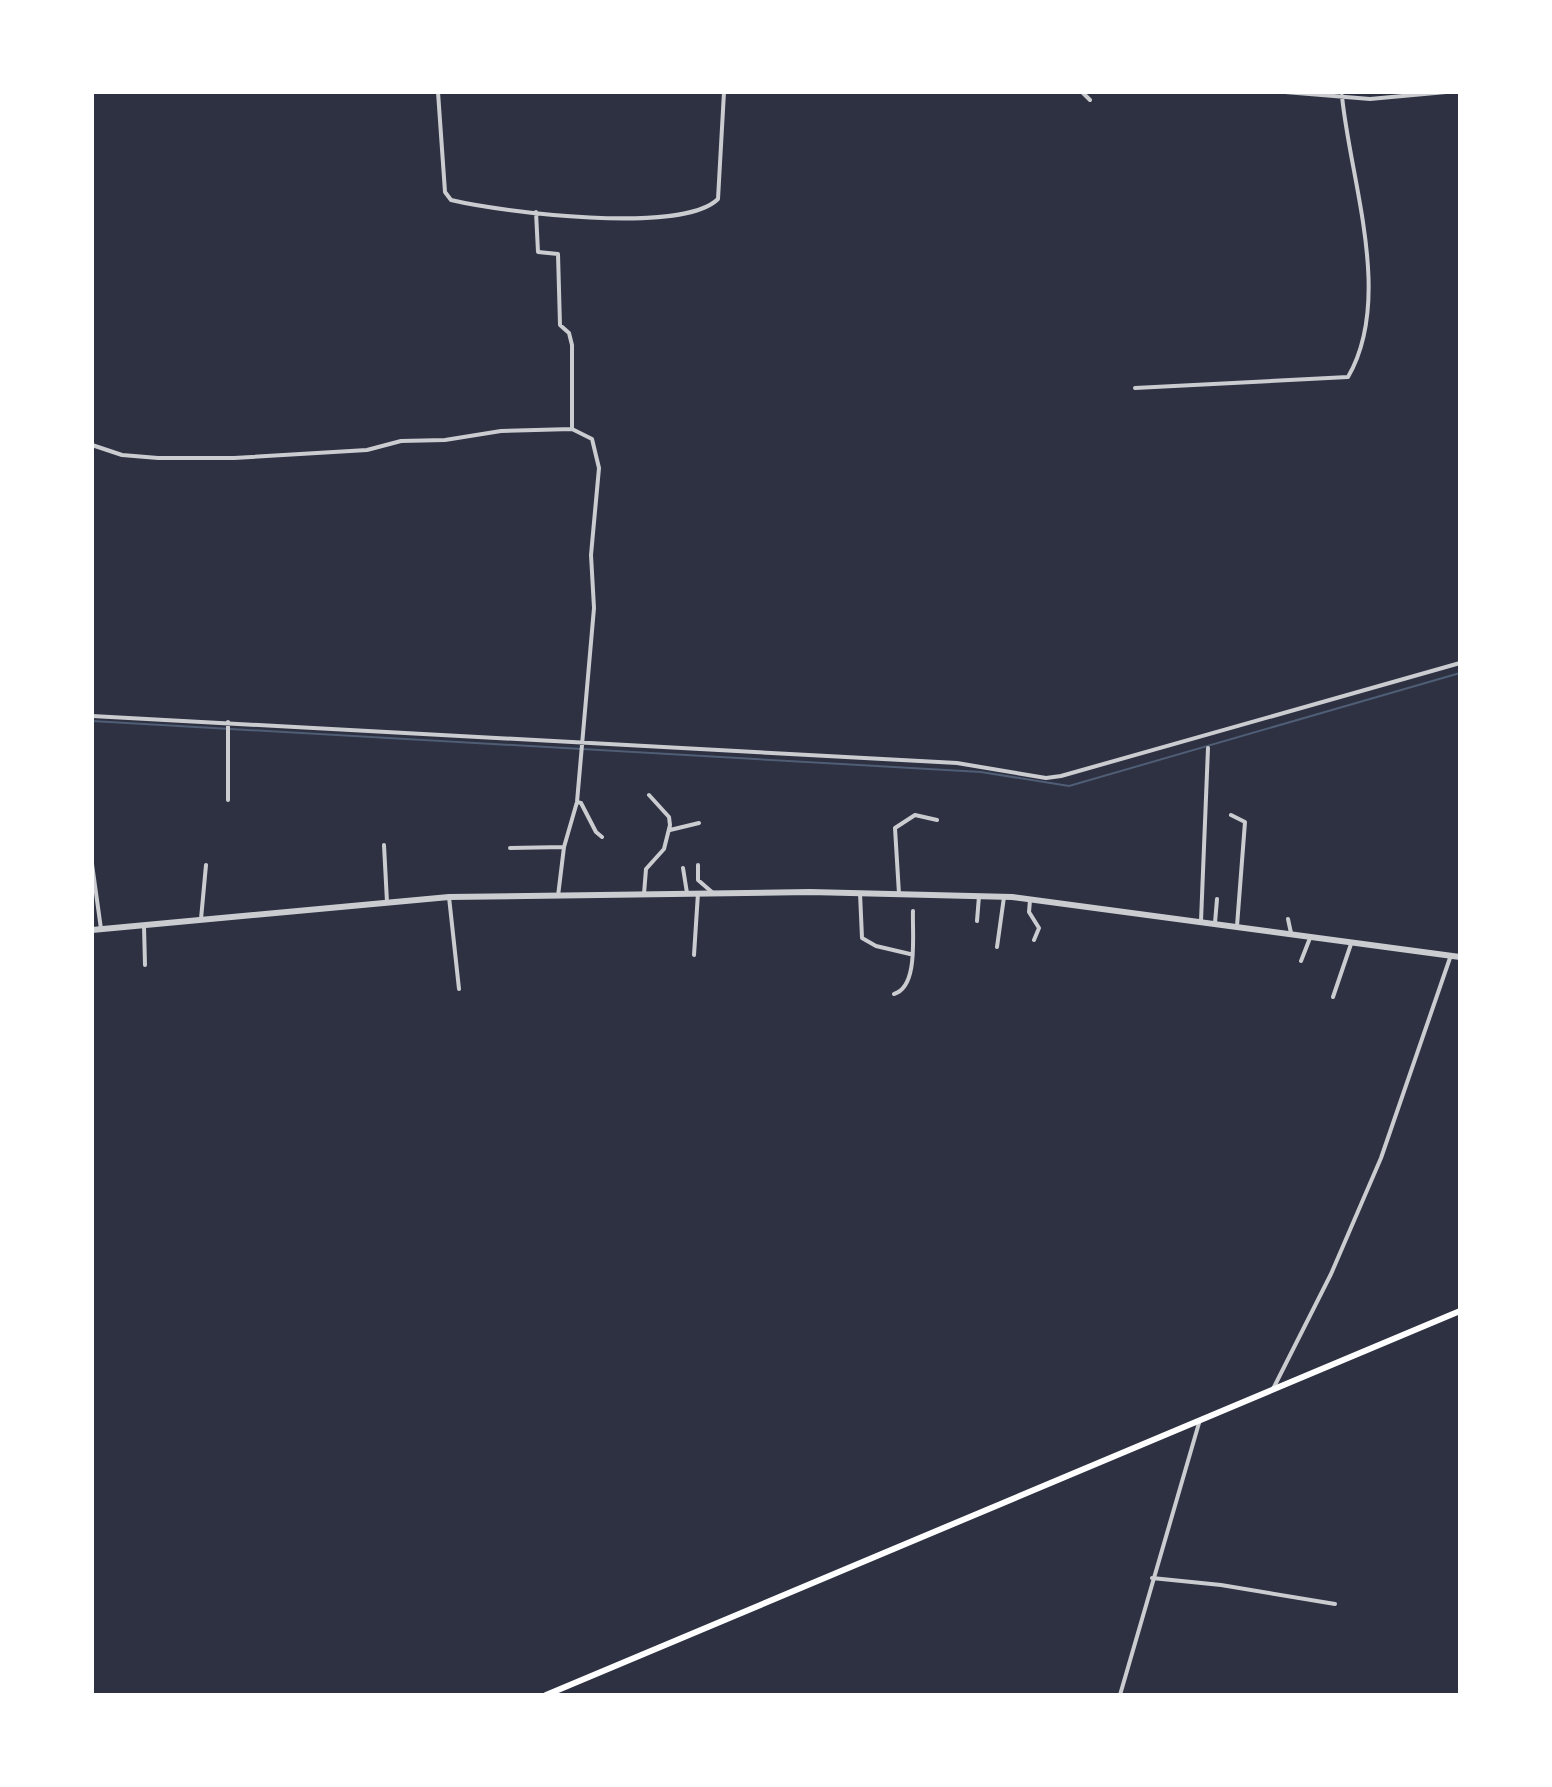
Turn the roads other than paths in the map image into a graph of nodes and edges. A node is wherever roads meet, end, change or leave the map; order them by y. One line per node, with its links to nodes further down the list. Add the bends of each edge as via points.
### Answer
1 (438, 92): 8 (street, via 445,192 451,200)
2 (724, 92): 8 (street, via 720,193 711,205 671,218)
3 (1082, 92): 7 (street)
4 (1285, 92): 6 (street)
5 (1446, 92): 6 (street, via 1370,99)
6 (1342, 96): 9 (street, via 1368,249 1363,329 1348,377)
7 (1090, 100)
8 (536, 212): 10 (street, via 538,252 558,254 560,325 572,345)
9 (1135, 388)
10 (572, 429): 11 (street, via 501,431 401,441 367,450 234,458 122,455); 15 (street, via 595,444 599,468)
11 (92, 445)
12 (1460, 663): 15 (street, via 1053,778 957,763)
13 (92, 716): 14 (street)
14 (228, 722): 15 (street); 18 (street)
15 (582, 745): 19 (street)
16 (1208, 748): 48 (street)
17 (649, 795): 23 (street, via 669,817)
18 (228, 800)
19 (577, 802): 24 (street); 26 (street)
20 (1231, 815): 52 (street, via 1245,822)
21 (937, 820): 37 (street, via 915,815 895,828)
22 (699, 823): 23 (street)
23 (670, 830): 36 (street, via 664,849 646,869)
24 (602, 837)
25 (384, 845): 44 (street)
26 (564, 847): 27 (street); 38 (street)
27 (510, 848)
28 (92, 864): 53 (street)
29 (206, 865): 49 (street)
30 (698, 865): 34 (street, via 698,880)
31 (683, 868): 32 (street)
32 (687, 893): 33 (street); 36 (street)
33 (698, 893): 34 (street); 61 (street)
34 (713, 893): 35 (street)
35 (860, 893): 37 (street); 60 (street, via 862,938)
36 (644, 894): 38 (street)
37 (899, 894): 39 (street)
38 (558, 896): 40 (street)
39 (979, 896): 41 (street); 47 (street)
40 (449, 897): 44 (street); 66 (street)
41 (1004, 897): 43 (street); 59 (street)
42 (1217, 899): 50 (street)
43 (1030, 900): 48 (street); 57 (street, via 1029,912 1039,928)
44 (387, 902): 49 (street)
45 (913, 911): 60 (street)
46 (1288, 919): 55 (street)
47 (977, 921)
48 (1201, 921): 50 (street)
49 (201, 922): 51 (street)
50 (1215, 923): 52 (street)
51 (144, 926): 53 (street); 65 (street)
52 (1237, 926): 55 (street)
53 (101, 929): 54 (street)
54 (92, 930)
55 (1291, 933): 56 (street)
56 (1311, 936): 58 (street); 64 (street)
57 (1034, 940)
58 (1352, 942): 62 (street); 68 (street)
59 (997, 947)
60 (910, 954): 67 (street, via 909,981)
61 (694, 955)
62 (1451, 955): 63 (street); 70 (street, via 1381,1158 1331,1274)
63 (1460, 957)
64 (1301, 961)
65 (145, 965)
66 (459, 989)
67 (894, 994)
68 (1333, 997)
69 (1460, 1311): 70 (main road)
70 (1271, 1392): 71 (main road)
71 (1199, 1423): 72 (street); 74 (main road)
72 (1152, 1578): 73 (street); 75 (street)
73 (1335, 1604)
74 (546, 1695)
75 (1120, 1695)

